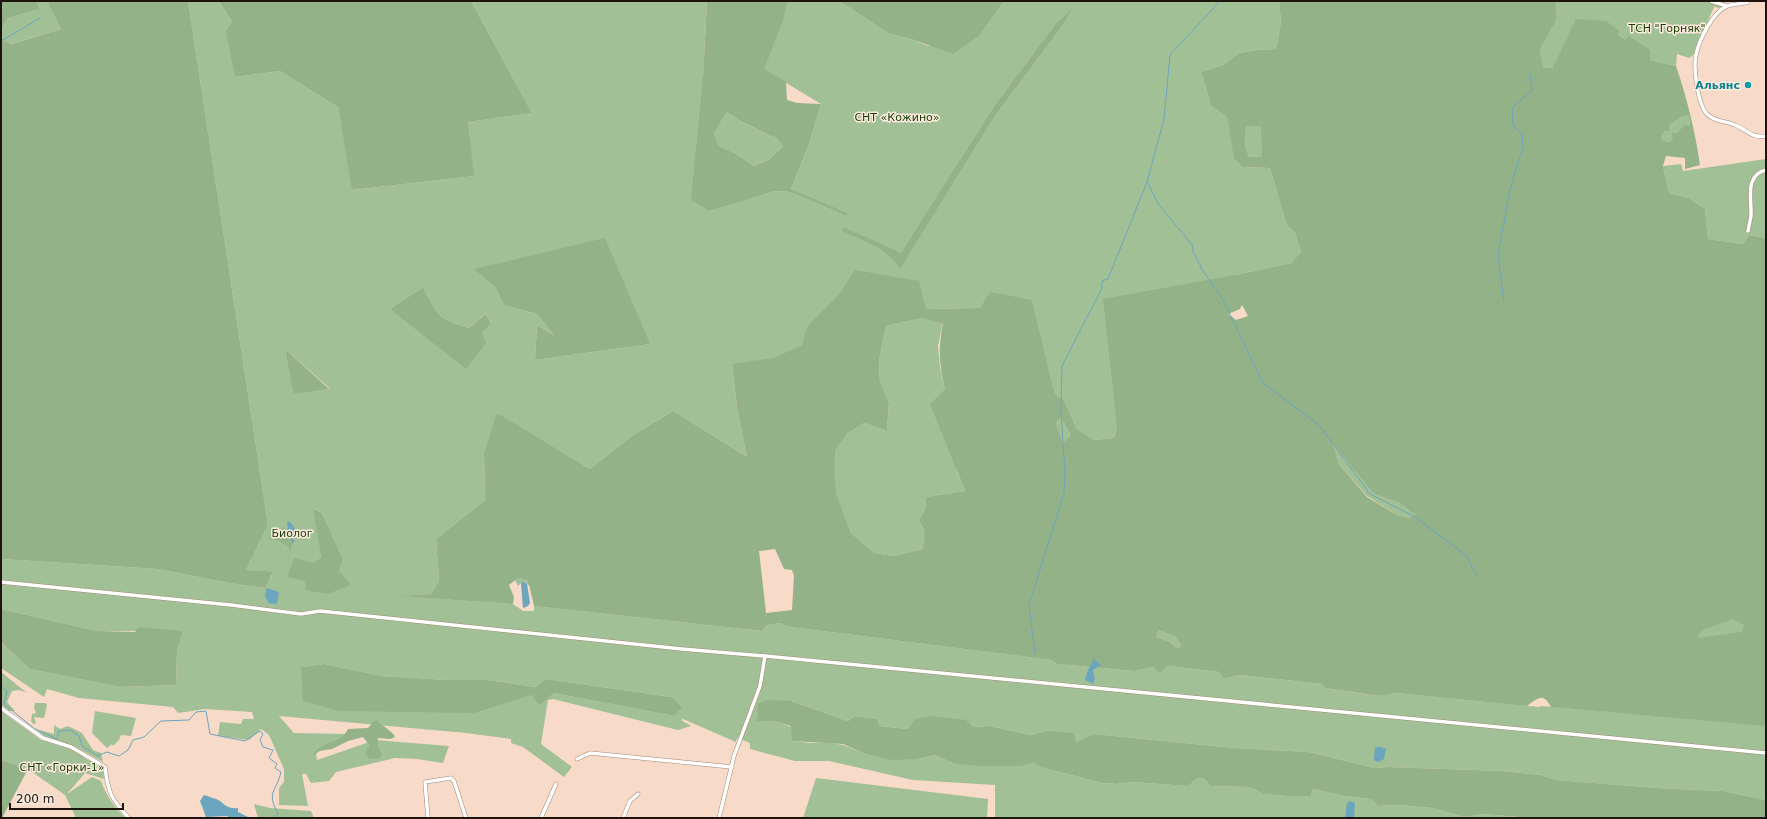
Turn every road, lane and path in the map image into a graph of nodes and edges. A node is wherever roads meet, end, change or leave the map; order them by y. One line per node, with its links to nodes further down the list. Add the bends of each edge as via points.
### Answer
1 (1711, 1): 3 (street)
2 (1748, 2): 3 (street)
3 (1727, 6): 4 (street, via 1709,24 1696,55 1697,84 1702,105 1706,113 1717,122 1735,125 1757,137)
4 (1766, 136)
5 (1766, 170): 6 (street, via 1757,175 1750,185 1751,216)
6 (1748, 231)
7 (1, 582): 8 (street, via 301,614 320,611)
8 (765, 656): 10 (street); 12 (street, via 760,686 737,745)
9 (1, 708): 15 (street, via 43,738 71,747 105,767 111,797)
10 (1766, 753)
11 (577, 759): 12 (street, via 590,753)
12 (732, 767): 20 (street)
13 (556, 784): 18 (street)
14 (638, 794): 19 (street, via 630,801)
15 (129, 818)
16 (428, 818): 17 (street, via 426,782 451,778)
17 (466, 818)
18 (540, 818)
19 (623, 818)
20 (719, 818)

